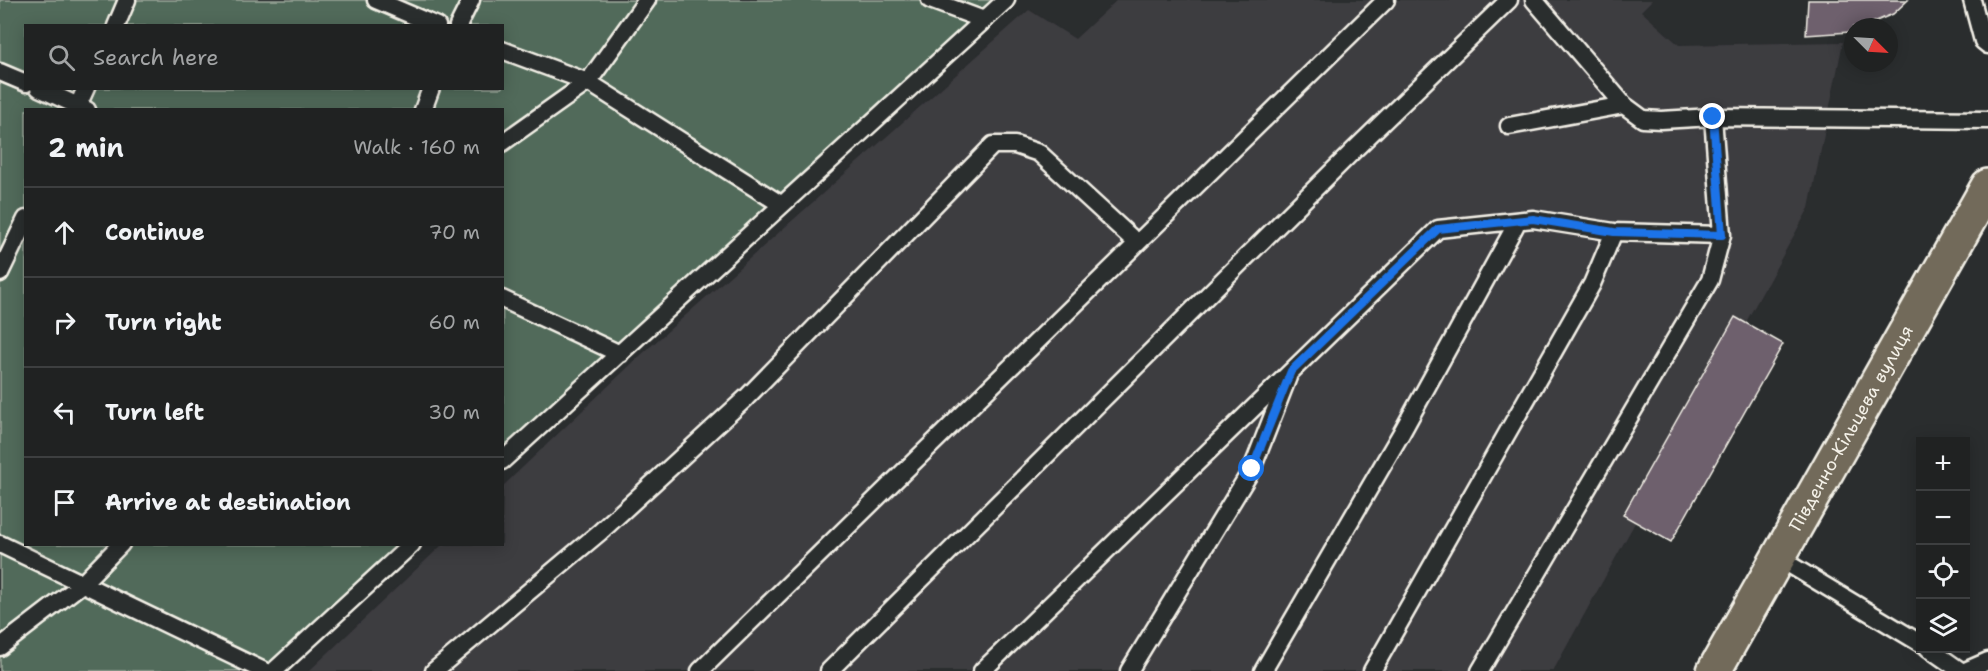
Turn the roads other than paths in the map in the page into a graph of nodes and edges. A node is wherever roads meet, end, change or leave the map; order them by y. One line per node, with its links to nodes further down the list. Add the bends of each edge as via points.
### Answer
1 (128, 0): 12 (lane)
2 (376, 0): 13 (lane)
3 (471, 0): 14 (lane)
4 (647, 0): 19 (lane)
5 (930, 0): 11 (lane)
6 (1006, 0): 11 (lane)
7 (1386, 0): 36 (lane)
8 (1509, 0): 55 (lane)
9 (1534, 0): 23 (lane)
10 (1972, 0): 15 (lane, via 1983,41)
11 (984, 20): 31 (lane)
12 (117, 24)
13 (433, 24)
14 (459, 24)
15 (1988, 45)
16 (504, 51): 19 (lane)
17 (0, 72): 18 (lane)
18 (24, 82)
19 (588, 82): 29 (lane); 31 (lane)
20 (43, 90): 24 (lane)
21 (86, 90): 24 (lane)
22 (430, 90): 25 (lane)
23 (1624, 105): 26 (lane, via 1643,119); 28 (lane)
24 (81, 108)
25 (424, 108)
26 (1713, 117): 27 (lane); 35 (lane)
27 (1988, 120)
28 (1509, 126)
29 (504, 142)
30 (1988, 186): 45 (main road, Південно-Кільцева вулиця)
31 (782, 205): 39 (lane)
32 (1518, 221): 34 (lane, via 1533,219); 40 (lane, via 1438,229); 58 (lane, via 1402,432)
33 (24, 223): 37 (lane)
34 (1614, 232): 35 (lane); 59 (lane, via 1592,284)
35 (1722, 235): 60 (lane, via 1710,280)
36 (1137, 243): 53 (lane, via 1039,153 993,145 746,398 600,532); 54 (lane)
37 (0, 273)
38 (504, 300): 39 (lane)
39 (620, 354): 41 (lane)
40 (1291, 371): 56 (lane); 57 (lane, via 1252,469)
41 (504, 459)
42 (0, 544): 46 (lane)
43 (119, 546): 46 (lane)
44 (410, 546): 52 (lane)
45 (1777, 557): 47 (lane); 61 (main road, Південно-Кільцева вулиця)
46 (82, 584): 48 (lane); 51 (lane)
47 (1916, 641)
48 (0, 647)
49 (1936, 653): 62 (lane)
50 (1988, 661): 62 (lane)
51 (264, 671)
52 (274, 671)
53 (434, 671)
54 (700, 671)
55 (828, 671)
56 (982, 671)
57 (1129, 671)
58 (1263, 671)
59 (1372, 671)
60 (1480, 671)
61 (1714, 671)
62 (1963, 671)

